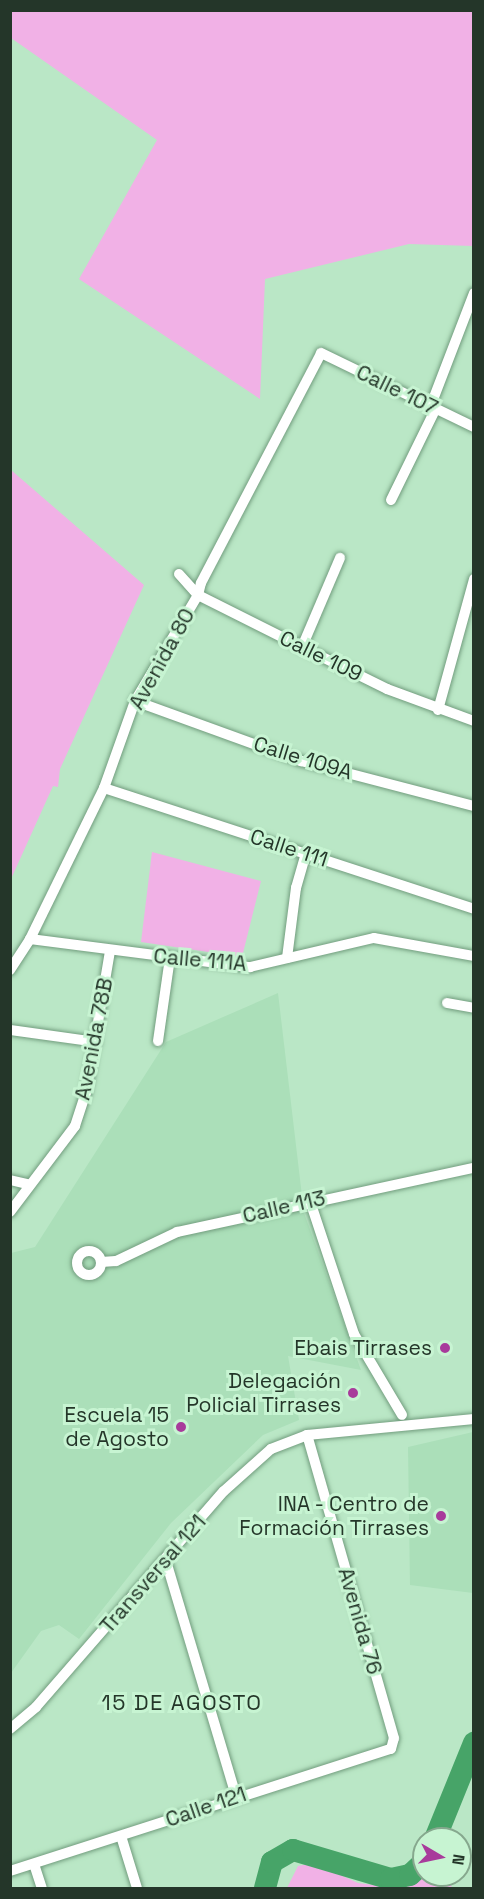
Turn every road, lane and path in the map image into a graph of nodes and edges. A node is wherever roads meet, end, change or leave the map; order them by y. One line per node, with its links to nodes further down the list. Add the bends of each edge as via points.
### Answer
1 (474, 293): 3 (street)
2 (321, 352): 3 (street, Calle 107); 9 (street, Avenida 80)
3 (433, 407): 4 (street, Calle 107); 5 (street)
4 (473, 425)
5 (391, 500)
6 (339, 558): 10 (street)
7 (179, 574): 9 (street, Calle 109)
8 (473, 582): 12 (street)
9 (198, 595): 10 (street, Calle 109); 11 (street, Avenida 80)
10 (302, 647): 12 (street, Calle 109)
11 (135, 701): 14 (street, Avenida 80); 15 (street, Calle 109A, via 301,760)
12 (438, 710): 13 (street, Calle 109)
13 (474, 720)
14 (104, 788): 16 (street, Calle 111); 18 (street, Avenida 80)
15 (474, 806)
16 (306, 854): 17 (street, Calle 111); 22 (street)
17 (474, 909)
18 (30, 939): 19 (street, Calle 111A); 23 (street, Avenida 80)
19 (110, 951): 21 (street, Calle 111A); 28 (street, Avenida 78B)
20 (474, 956): 22 (street, Calle 111A, via 374,938)
21 (170, 958): 22 (street, Calle 111A, via 250,967); 27 (street)
22 (287, 958)
23 (10, 970)
24 (447, 1003): 25 (street)
25 (474, 1008)
26 (10, 1030): 28 (street)
27 (158, 1041)
28 (96, 1042): 31 (street, Avenida 78B, via 87,1093 75,1126 57,1154)
29 (474, 1168): 32 (street, Calle 113)
30 (10, 1180): 31 (street)
31 (28, 1184): 33 (street, Avenida 78B)
32 (310, 1201): 34 (street, Calle 113, via 177,1232 116,1261); 35 (street, via 354,1334)
33 (10, 1212)
34 (101, 1262)
35 (402, 1415)
36 (474, 1419): 37 (street, Transversal 121)
37 (307, 1435): 38 (street, Transversal 121, via 271,1449 224,1491); 40 (street, Avenida 76)
38 (166, 1561): 39 (street, Transversal 121, via 36,1707); 41 (street)
39 (10, 1729)
40 (394, 1738): 41 (street, Calle 121, via 391,1749)
41 (236, 1796): 42 (street, Calle 121)
42 (121, 1836): 43 (street, Calle 121); 46 (street)
43 (34, 1864): 44 (street, Calle 121); 45 (street)
44 (10, 1871)
45 (42, 1888)
46 (137, 1888)

